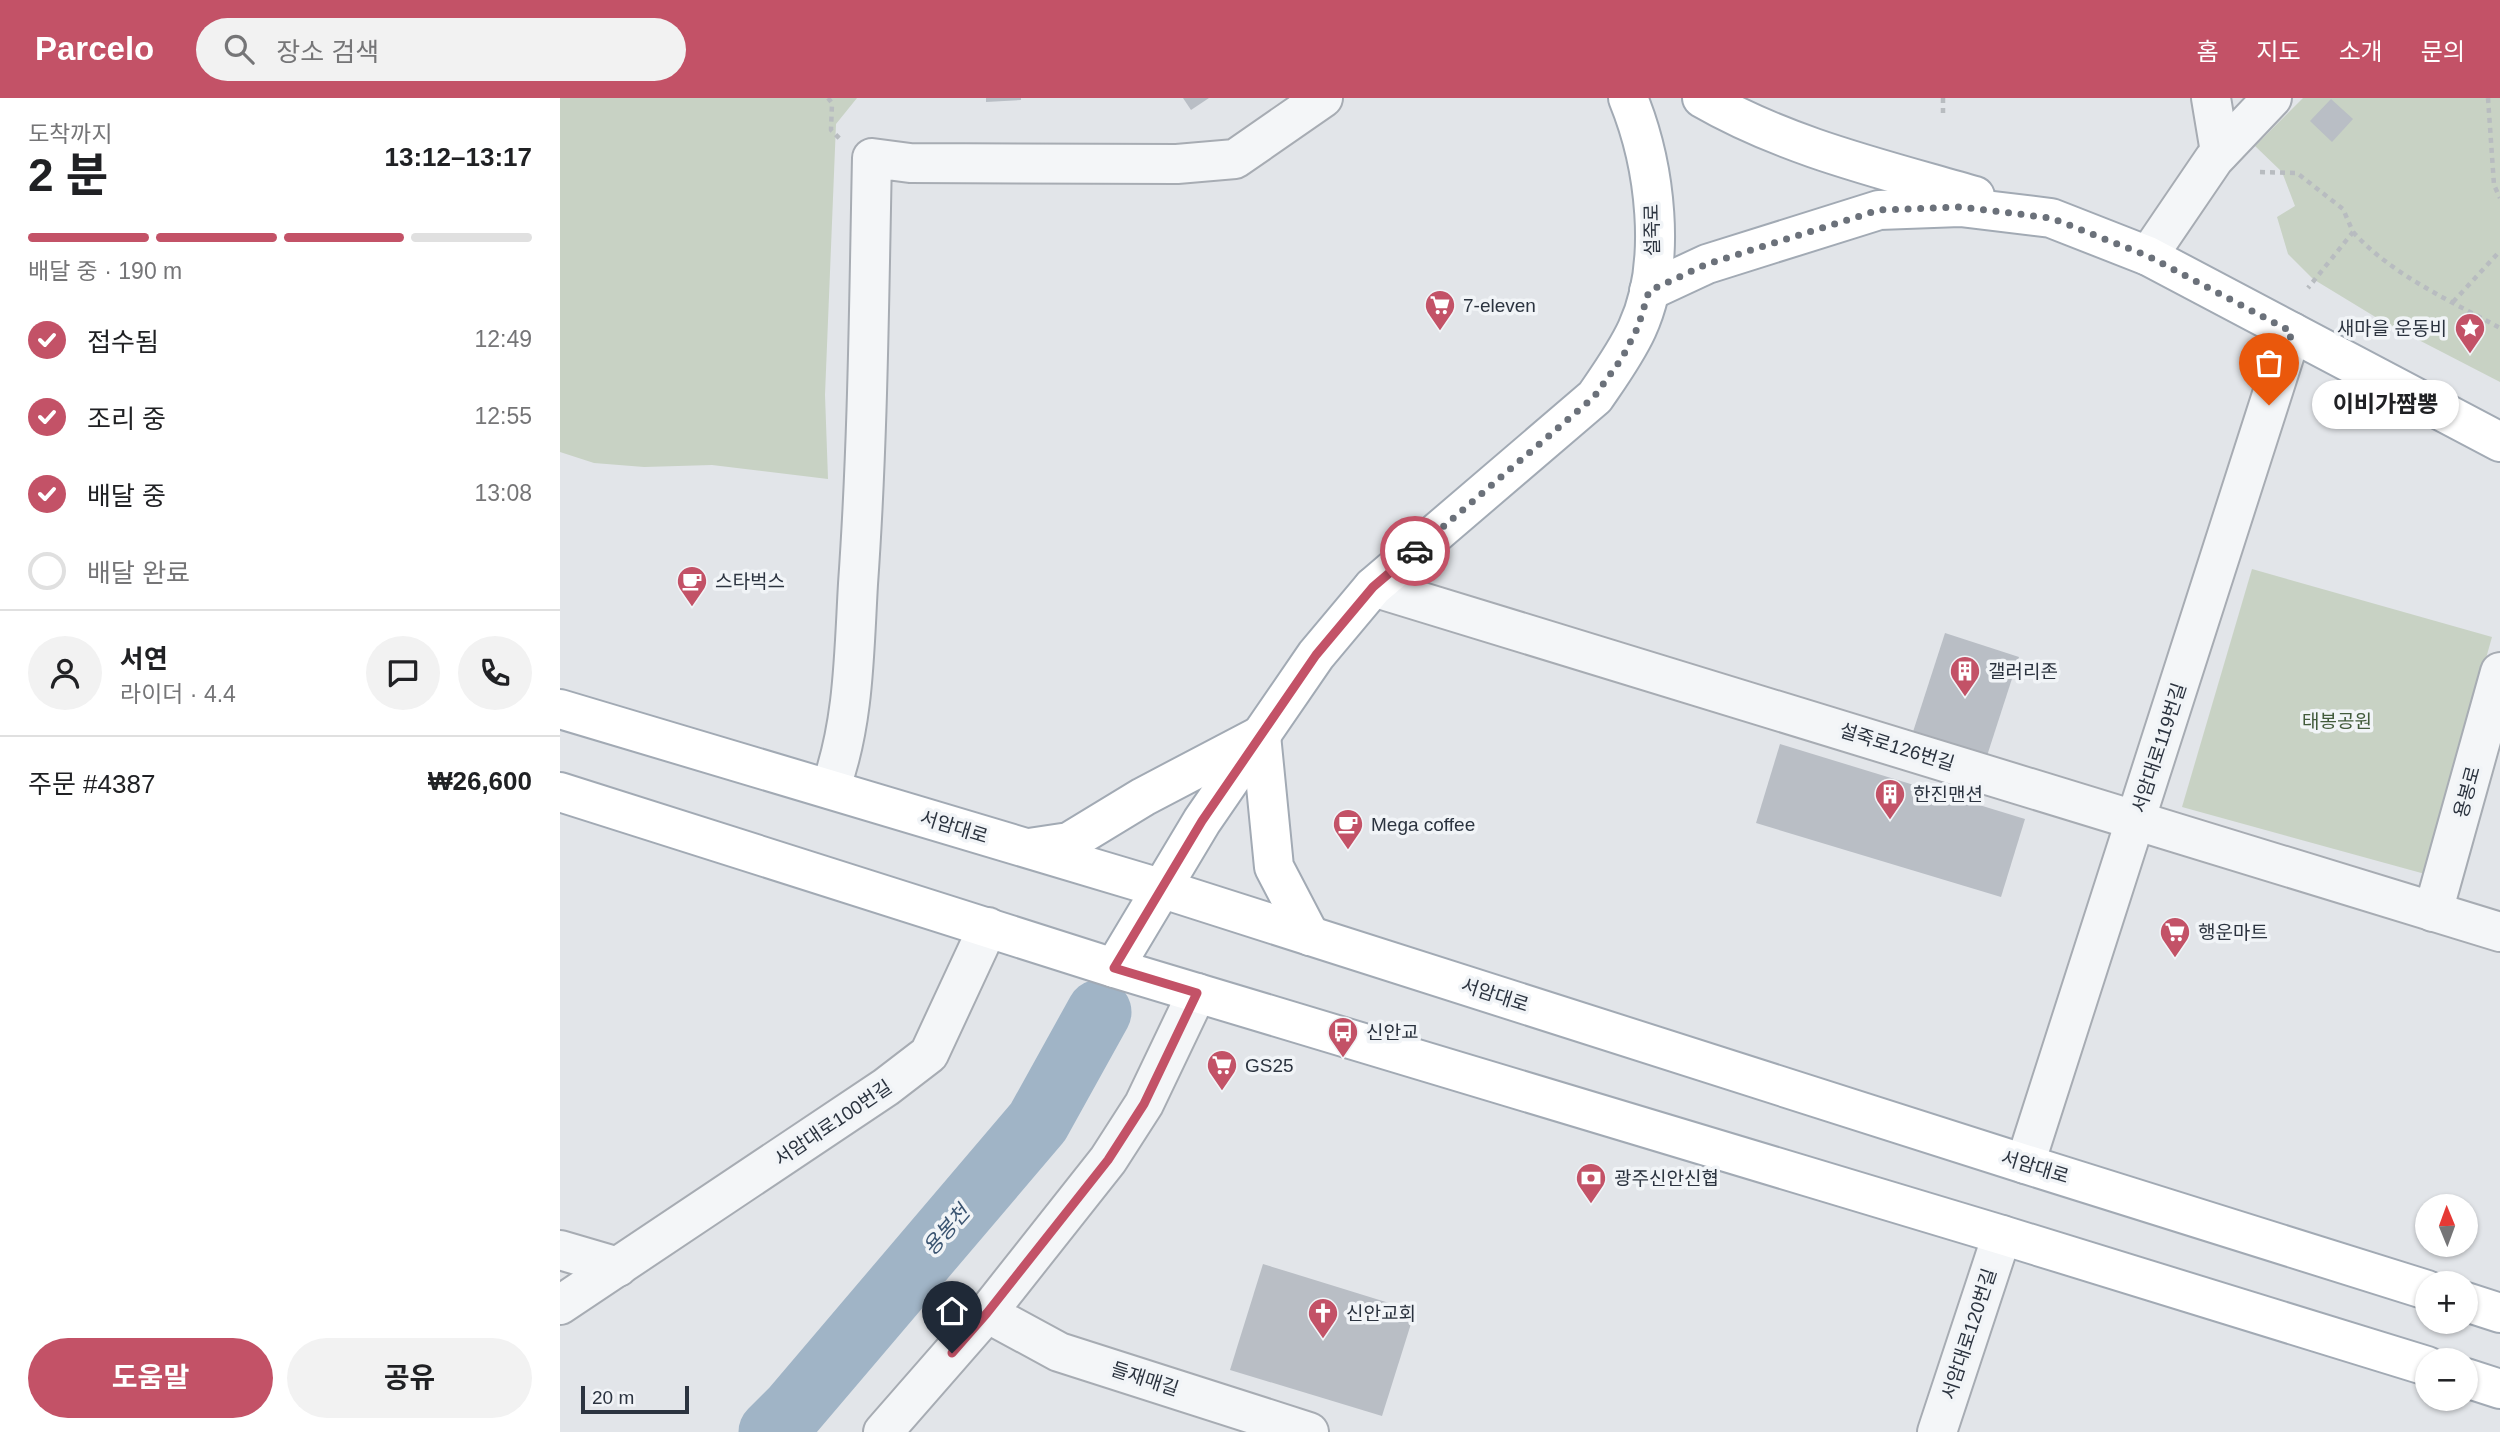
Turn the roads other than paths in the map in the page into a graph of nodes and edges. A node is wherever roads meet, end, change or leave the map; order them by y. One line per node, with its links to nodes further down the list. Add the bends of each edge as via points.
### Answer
1 (1323, 98): 16 (street, via 1235,159 1151,164 910,163 872,158 866,476 850,710 841,760)
2 (1628, 98): 9 (main road, 설죽로, via 1646,155 1651,190 1654,255)
3 (1702, 98): 7 (main road, via 1744,121 1822,152)
4 (2211, 98): 6 (street)
5 (2272, 98): 6 (street)
6 (2220, 152): 8 (street)
7 (2051, 218): 8 (main road); 9 (main road, via 1960,207 1879,210 1707,264)
8 (2148, 256): 10 (main road)
9 (1649, 291): 12 (main road, 설죽로, via 1622,358 1594,397)
10 (2292, 332): 11 (main road); 18 (street, 서암대로119번길)
11 (2500, 442)
12 (1373, 587): 15 (main road, 설죽로, via 1316,655); 18 (street, 설죽로126번길)
13 (2500, 672): 21 (street, 용봉로)
14 (560, 709): 16 (main road, 서암대로)
15 (1261, 736): 19 (main road, via 1143,797 1069,842); 20 (main road, 설죽로); 24 (main road, via 1274,867)
16 (830, 789): 19 (main road, 서암대로)
17 (560, 792): 22 (main road)
18 (2136, 820): 21 (street, 설죽로126번길); 27 (street, 서암대로119번길)
19 (1027, 849): 20 (main road, 서암대로)
20 (1160, 888): 24 (main road, 서암대로); 25 (main road, 설죽로)
21 (2434, 912): 23 (street, 설죽로126번길)
22 (1005, 932): 25 (main road); 30 (street, 서암대로100번길, via 929,1054)
23 (2500, 932)
24 (1310, 936): 27 (main road, 서암대로)
25 (1114, 968): 26 (main road)
26 (1187, 989): 28 (main road); 35 (street, via 1144,1104 1108,1160)
27 (2025, 1164): 31 (main road, 서암대로)
28 (2002, 1235): 36 (main road); 41 (street, 서암대로120번길)
29 (560, 1250): 30 (street)
30 (618, 1266): 32 (street, 서암대로100번길)
31 (2415, 1286)
32 (560, 1305)
33 (2478, 1306): 34 (main road)
34 (2500, 1312)
35 (987, 1313): 39 (street); 40 (street, 들재매길, via 1059,1352)
36 (2415, 1362)
37 (2478, 1382): 38 (main road)
38 (2500, 1389)
39 (883, 1432)
40 (1309, 1432)
41 (1937, 1432)

